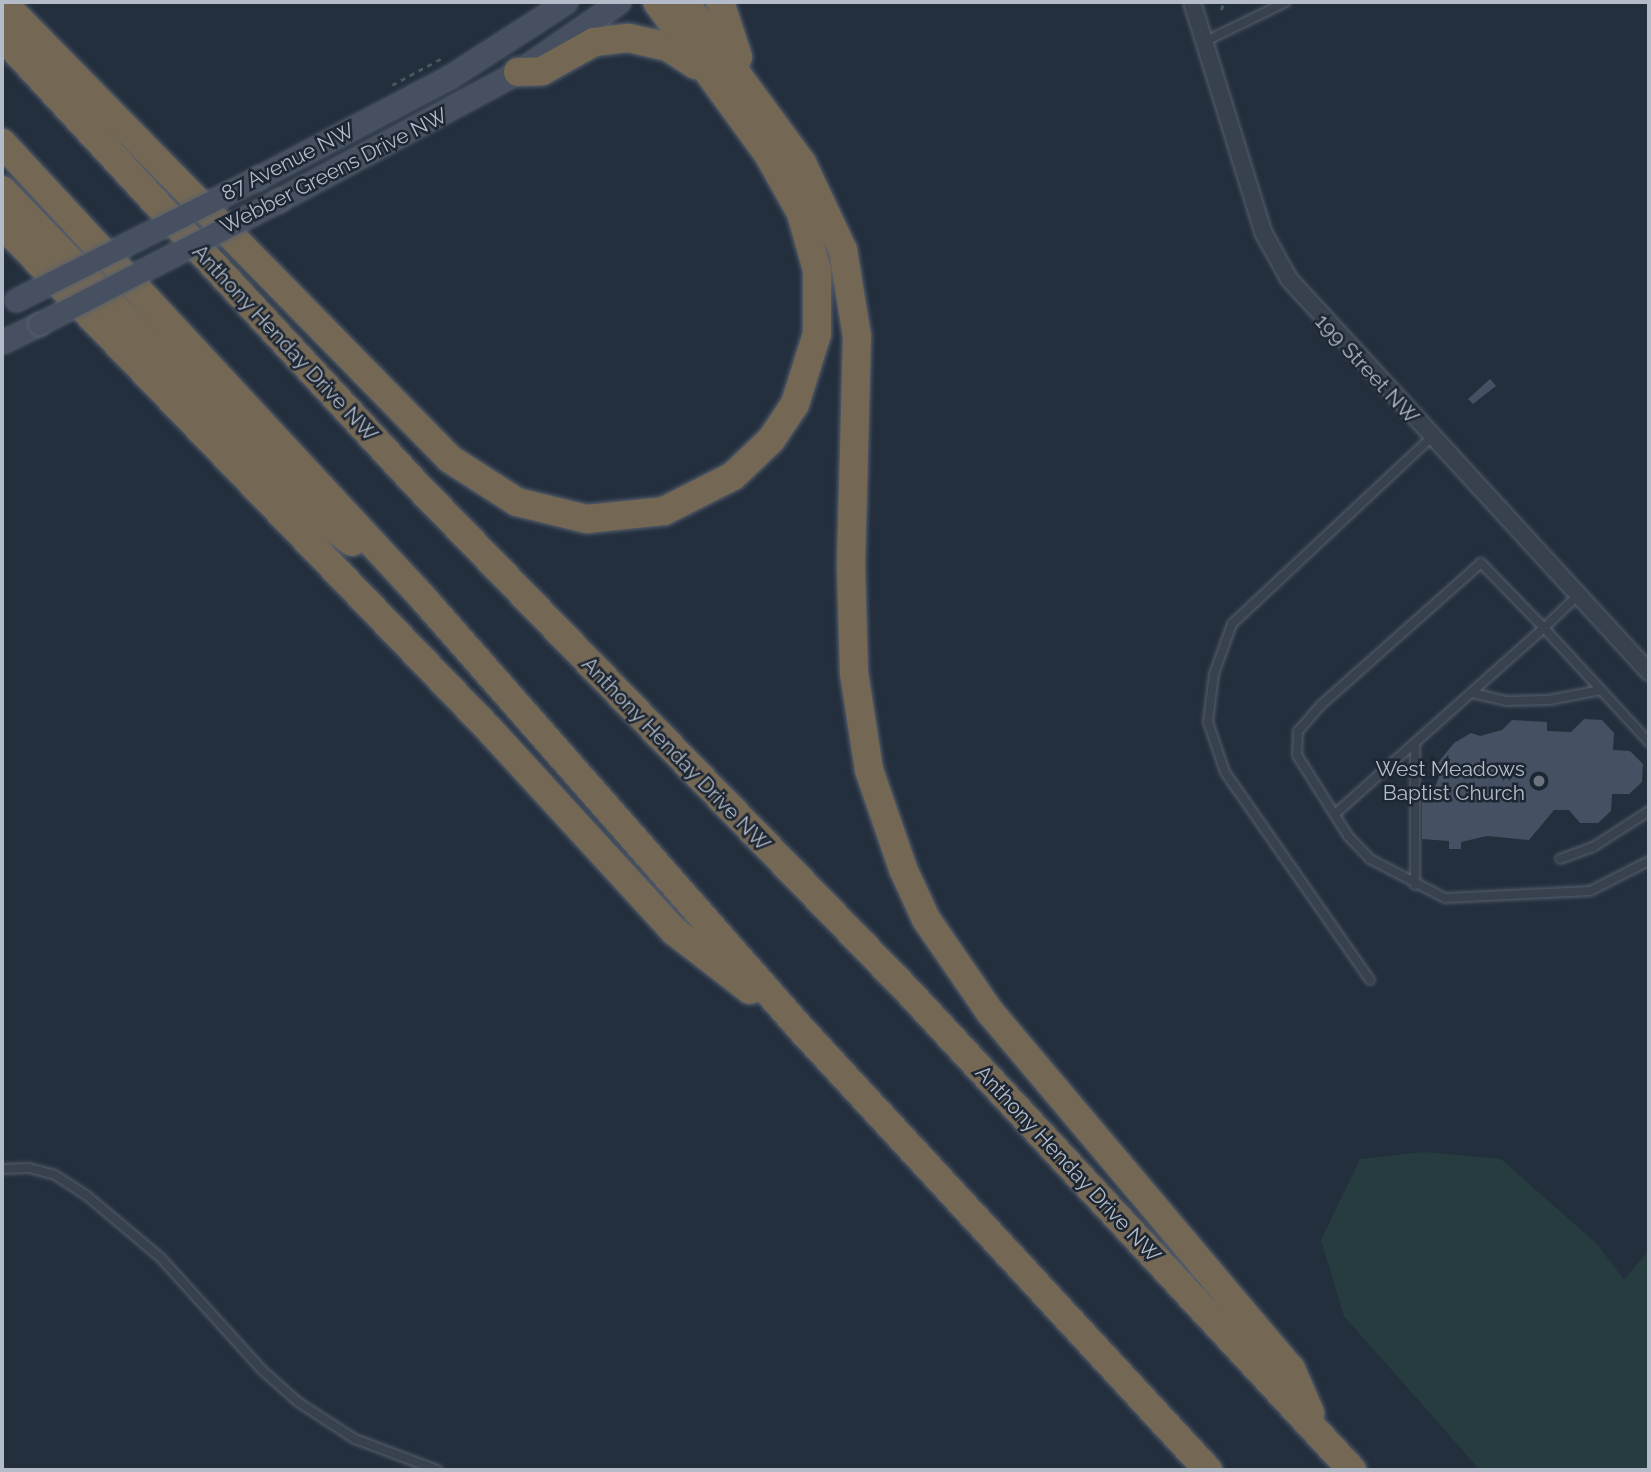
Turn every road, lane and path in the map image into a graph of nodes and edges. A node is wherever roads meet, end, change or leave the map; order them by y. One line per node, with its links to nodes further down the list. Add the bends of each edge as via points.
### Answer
1 (2, 2): 15 (highway, via 440,451 517,502 587,519 664,511 733,476 783,423 813,358 819,291 808,233 780,173)
2 (566, 2): 21 (main road, 87 Avenue NW, bridge, via 448,78)
3 (619, 2): 14 (main road, Webber Greens Drive NW)
4 (657, 2): 15 (highway)
5 (684, 2): 17 (highway)
6 (720, 2): 17 (highway, via 732,43)
7 (1192, 2): 12 (street, 199 Street NW)
8 (1224, 2): 10 (path)
9 (1286, 2): 12 (lane)
10 (1221, 10)
11 (2, 36): 40 (highway, Anthony Henday Drive NW, via 407,475 908,991)
12 (1206, 41): 23 (street, 199 Street NW, via 1263,232 1275,258 1304,300)
13 (452, 53): 16 (path)
14 (518, 72): 15 (highway, via 542,71 594,42 629,38 668,47); 22 (main road, Webber Greens Drive NW, bridge)
15 (717, 83)
16 (391, 85)
17 (765, 110): 40 (highway, via 823,200 840,241 852,292 858,387 851,566 854,673 869,769 894,848 926,919 973,990 1290,1369)
18 (2, 143): 25 (highway)
19 (2, 190): 25 (highway, via 307,508)
20 (2, 224): 38 (highway, via 489,729 674,931)
21 (9, 304)
22 (2, 341)
23 (1431, 438): 24 (street, 199 Street NW); 37 (lane, via 1232,624 1214,674 1208,722 1225,772)
24 (1579, 594): 26 (lane); 27 (street, 199 Street NW)
25 (423, 598): 38 (highway)
26 (1544, 628): 28 (lane); 29 (lane); 33 (lane, via 1481,563 1297,731 1297,755)
27 (1649, 671)
28 (1601, 690): 29 (lane, via 1549,700 1506,701); 30 (lane)
29 (1472, 693): 31 (lane)
30 (1649, 742)
31 (1415, 744): 33 (lane); 36 (lane)
32 (1649, 811): 34 (lane, via 1593,847)
33 (1335, 814): 36 (lane, via 1370,859)
34 (1560, 859)
35 (1649, 861): 36 (lane, via 1590,891 1445,898)
36 (1415, 885)
37 (1370, 980)
38 (801, 1028): 42 (highway)
39 (2, 1169): 41 (lane, via 29,1168 55,1175 86,1195 160,1257 262,1370 298,1402 355,1439)
40 (1319, 1434): 43 (highway, Anthony Henday Drive NW)
41 (437, 1470)
42 (1208, 1470)
43 (1352, 1470)

